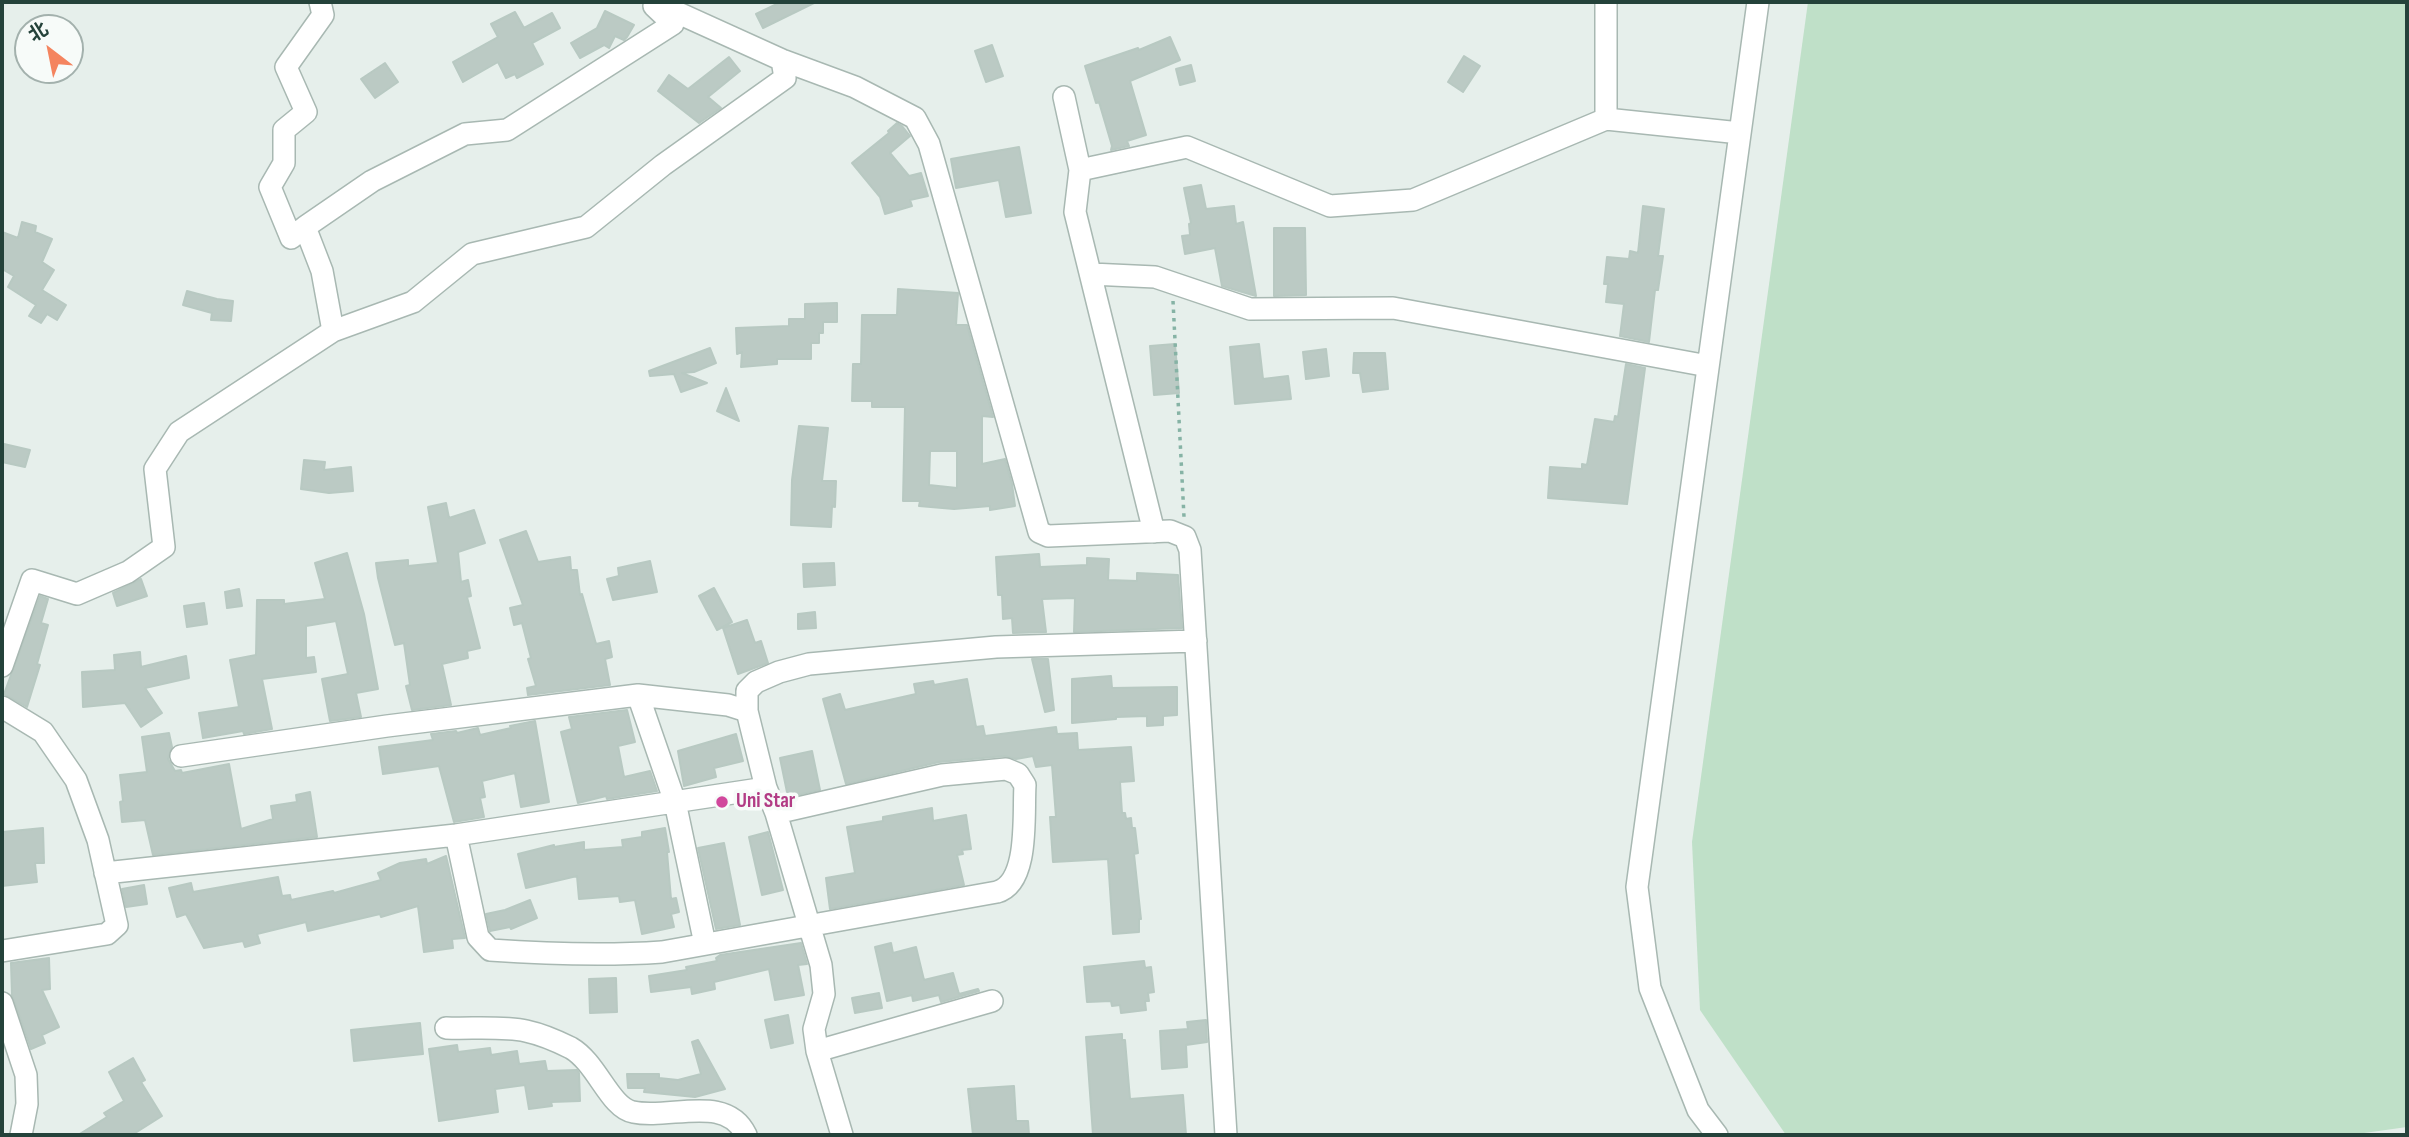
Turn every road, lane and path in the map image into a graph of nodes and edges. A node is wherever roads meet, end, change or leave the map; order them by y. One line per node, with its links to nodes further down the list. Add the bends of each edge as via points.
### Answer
1 (320, 2): 10 (street, via 323,15 286,67 306,112 284,130 284,163 270,187 291,238)
2 (653, 2): 5 (street); 10 (street, via 673,24 507,130 465,134 372,181)
3 (1606, 2): 7 (street)
4 (1758, 2): 8 (street)
5 (782, 60): 13 (street, via 785,78 586,227 472,254 413,302); 15 (street, via 856,87 915,118 929,144 1039,532 1048,536)
6 (1064, 97): 9 (street)
7 (1606, 119): 8 (street); 9 (street, via 1413,200 1330,205 1187,148)
8 (1740, 133): 14 (street)
9 (1080, 170): 11 (street, via 1076,212)
10 (305, 227): 13 (street, via 322,271)
11 (1091, 274): 12 (street, via 1155,276); 15 (street)
12 (1172, 282): 14 (street, via 1250,309 1393,308); 16 (path)
13 (333, 331): 18 (street, via 178,432 155,469 164,547 128,572 77,594 32,580)
14 (1708, 366): 39 (street, via 1637,887 1650,988 1698,1110)
15 (1154, 532): 16 (street, via 1170,531)
16 (1185, 537): 17 (street, via 1190,550)
17 (1196, 641): 21 (street, via 996,647 809,664 756,682 747,691); 38 (street)
18 (2, 666)
19 (638, 695): 21 (street); 22 (street); 24 (street)
20 (2, 707): 27 (street, via 43,732 76,780)
21 (747, 711): 23 (street)
22 (181, 756)
23 (766, 788): 24 (street); 25 (street)
24 (675, 802): 26 (street); 29 (street)
25 (776, 813): 28 (street); 28 (street, via 942,775 1006,769 1018,774 1024,785 1021,865 1006,890)
26 (456, 835): 27 (street); 29 (street, via 478,937 490,950 624,954)
27 (105, 873): 30 (street, via 117,925 107,934)
28 (809, 926): 29 (street); 34 (street, via 824,995 814,1029)
29 (705, 944)
30 (2, 951)
31 (992, 1001): 34 (street)
32 (2, 1003): 35 (street, via 26,1075 27,1104)
33 (446, 1028): 36 (street, via 526,1031 572,1049 592,1066 619,1105 632,1112 722,1112 736,1119)
34 (817, 1051): 37 (street)
35 (20, 1135)
36 (746, 1135)
37 (842, 1135)
38 (1226, 1135)
39 (1717, 1135)

